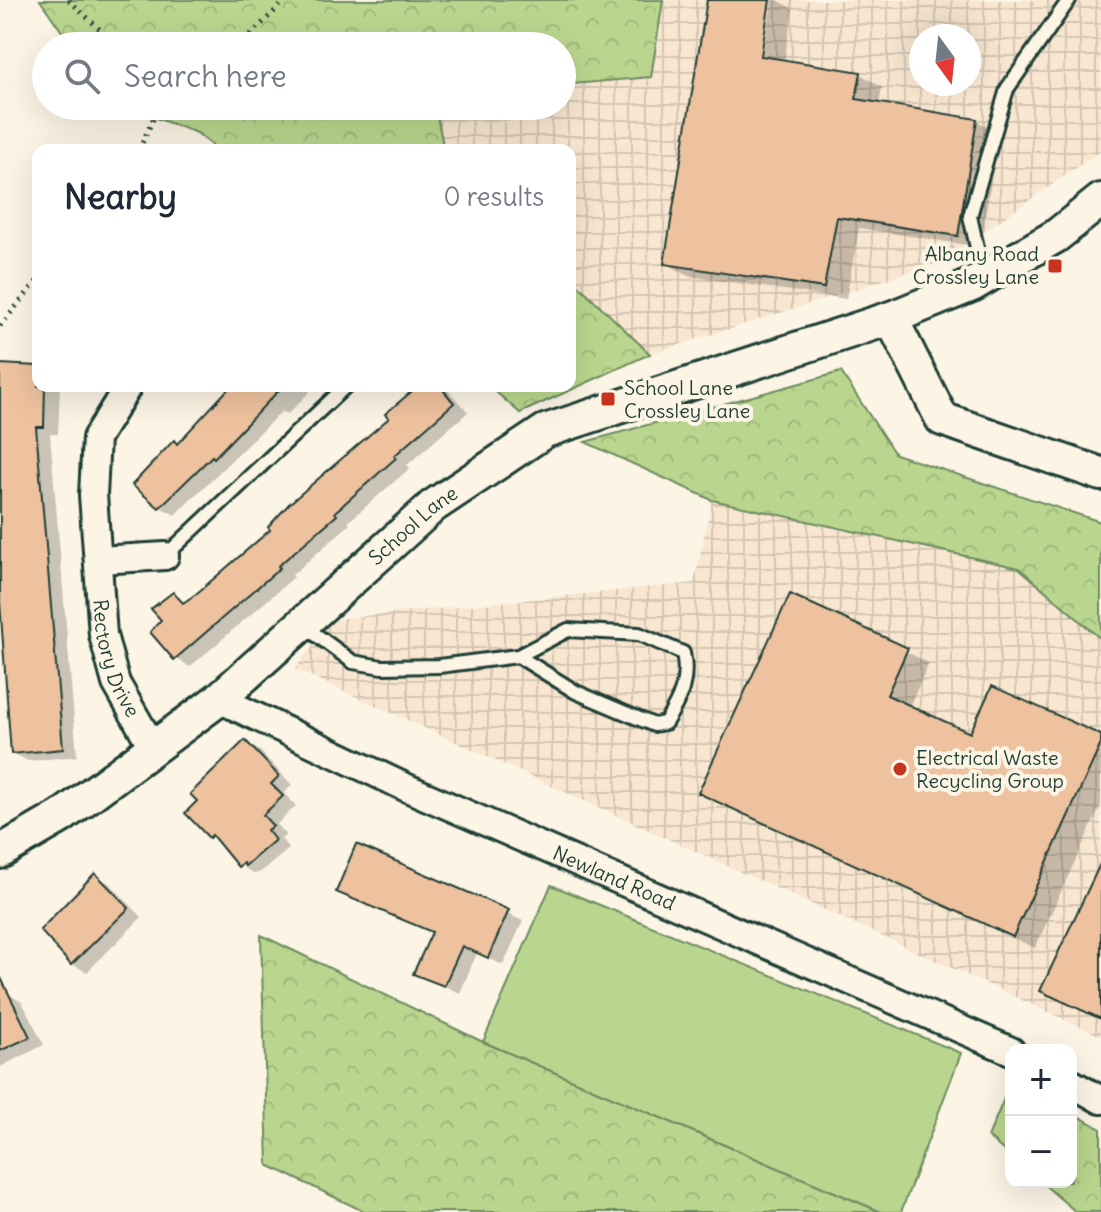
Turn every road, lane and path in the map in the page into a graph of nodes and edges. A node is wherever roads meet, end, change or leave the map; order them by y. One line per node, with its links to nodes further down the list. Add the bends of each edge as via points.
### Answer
1 (69, 0): 4 (path)
2 (286, 0): 5 (path)
3 (1069, 0): 9 (lane, via 1007,89 970,216)
4 (102, 32)
5 (253, 32)
6 (153, 120): 7 (path)
7 (142, 144)
8 (1101, 200): 9 (street, School Lane, via 1056,236)
9 (984, 278): 11 (street, School Lane)
10 (32, 287): 12 (path)
11 (891, 318): 15 (street, via 942,419); 18 (street, School Lane, via 545,431 433,506)
12 (0, 326)
13 (124, 392): 17 (street, Rectory Drive, via 96,438 93,495)
14 (340, 392): 16 (lane)
15 (1101, 474)
16 (165, 556): 17 (street)
17 (99, 560): 21 (street, Rectory Drive, via 103,635 116,683)
18 (301, 624): 19 (lane, via 353,662 382,667); 20 (street, School Lane)
19 (518, 656): 19 (lane, via 576,692 654,725 665,723 680,701 687,669 683,653 639,634 568,630)
20 (219, 699): 21 (street, School Lane); 23 (street, Newland Road, via 405,787)
21 (153, 748): 22 (street, School Lane, via 62,816)
22 (0, 852)
23 (1005, 1048)
24 (1077, 1086): 25 (street)
25 (1101, 1100)

